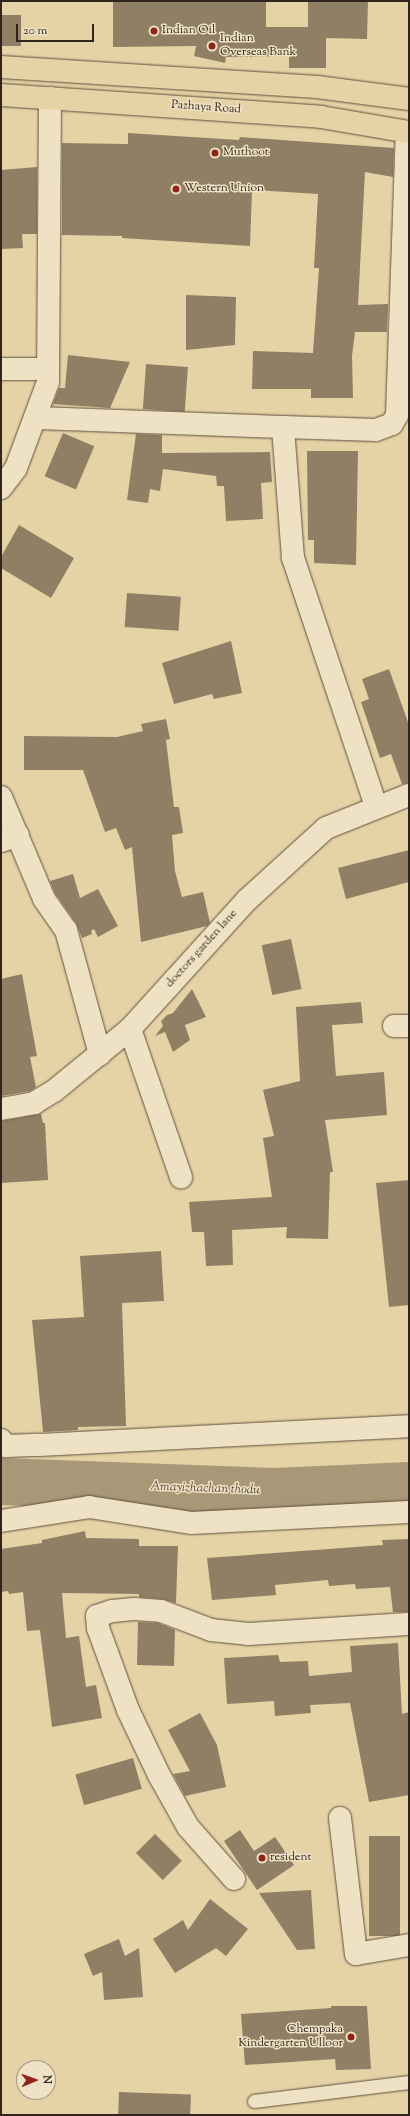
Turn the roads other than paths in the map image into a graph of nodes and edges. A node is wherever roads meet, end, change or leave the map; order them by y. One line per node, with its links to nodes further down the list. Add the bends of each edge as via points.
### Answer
1 (1, 67): 4 (main road, via 317,87)
2 (1, 95): 3 (main road, Pazhaya Road)
3 (50, 98): 5 (main road, Pazhaya Road, via 321,117); 7 (street)
4 (409, 99)
5 (408, 132): 9 (street, via 397,415 392,424 376,430)
6 (1, 369): 7 (street)
7 (48, 369): 8 (street, via 48,382)
8 (35, 418): 9 (street); 10 (street, via 16,468)
9 (283, 427): 13 (street, via 293,558)
10 (1, 488)
11 (409, 795): 13 (street, doctors garden lane)
12 (1, 797): 14 (street)
13 (376, 806): 15 (street, doctors garden lane, via 326,828 247,900)
14 (10, 838): 16 (street, via 44,899 66,930)
15 (130, 1028): 16 (street, doctors garden lane); 18 (street)
16 (100, 1054): 17 (street, doctors garden lane, via 34,1103)
17 (1, 1108)
18 (181, 1177)
19 (409, 1426): 20 (street, via 39,1445 6,1446)
20 (1, 1440)
21 (409, 1512): 22 (street, via 191,1523 89,1507)
22 (1, 1521)
23 (409, 1624): 25 (street, via 248,1634 212,1630 161,1611 134,1609 112,1611 97,1616 98,1628 128,1710 159,1775 188,1827)
24 (340, 1818): 26 (street, via 356,1954)
25 (234, 1879)
26 (409, 1945)
27 (409, 2082): 28 (lane)
28 (254, 2101)

